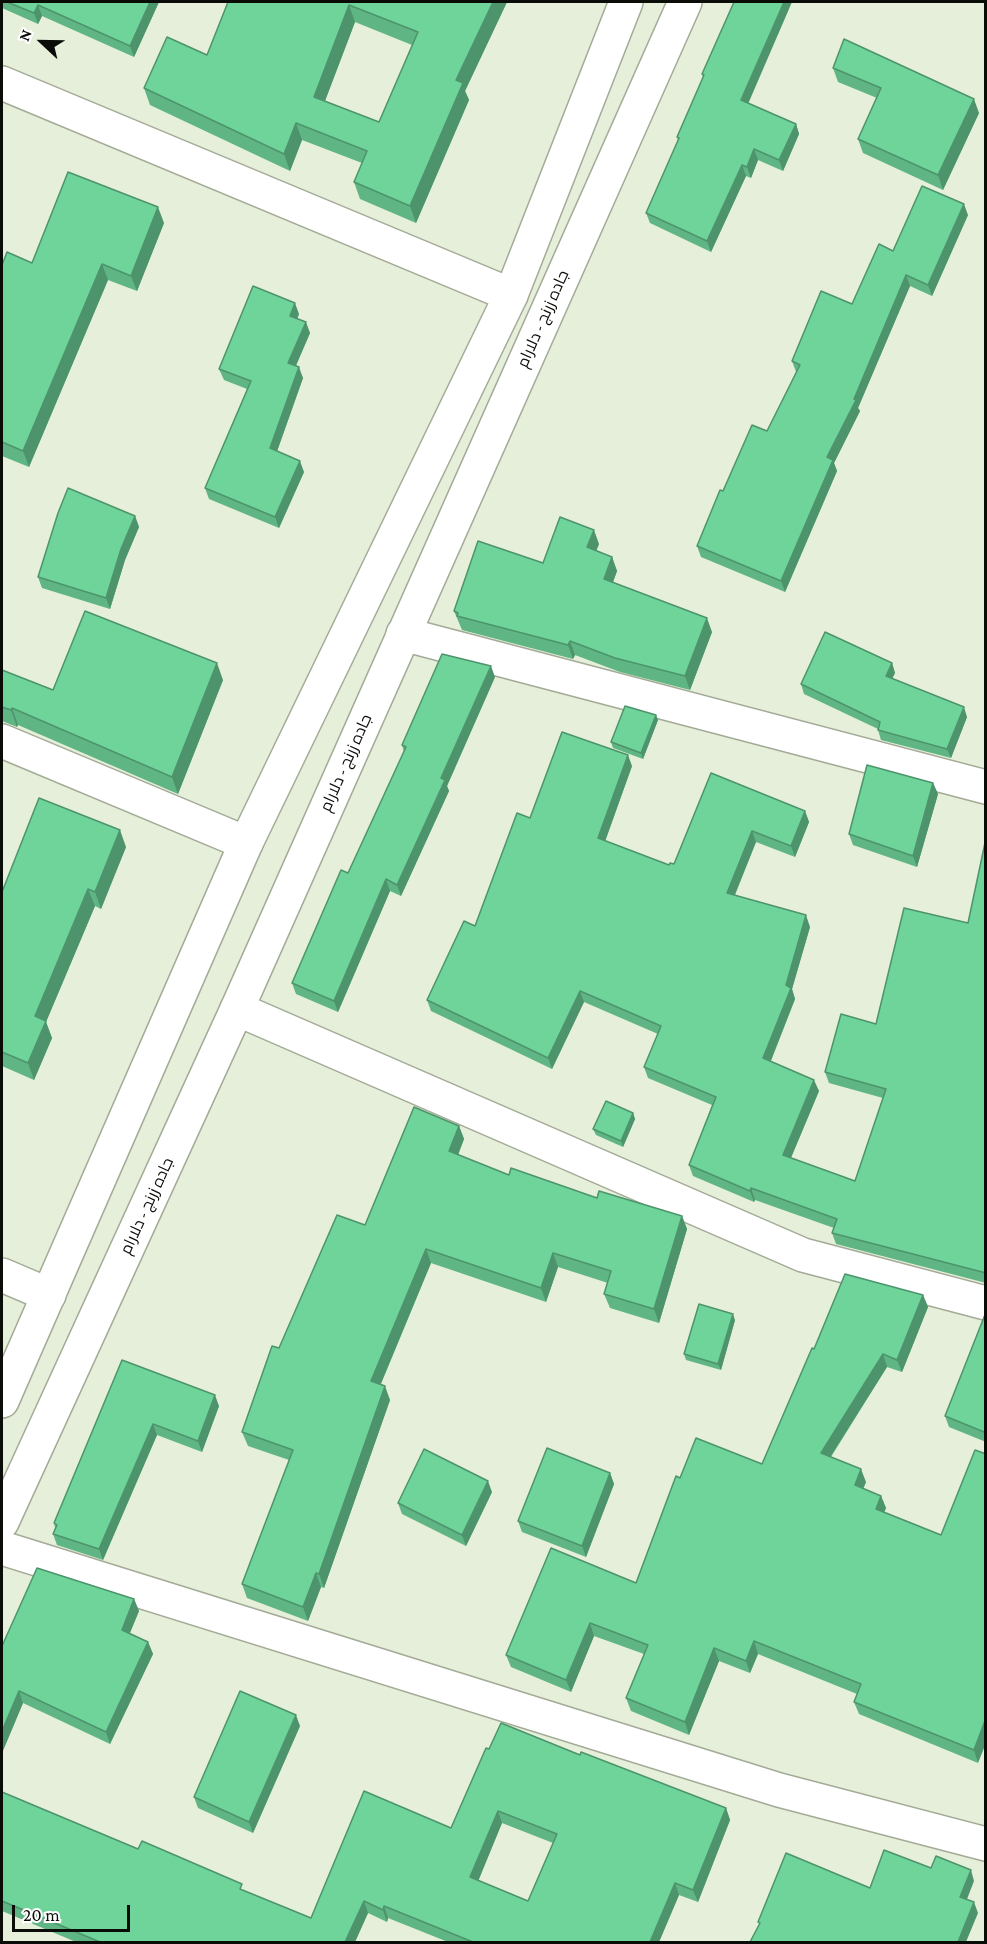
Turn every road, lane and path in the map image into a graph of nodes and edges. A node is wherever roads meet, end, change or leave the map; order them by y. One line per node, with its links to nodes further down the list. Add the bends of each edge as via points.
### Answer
1 (626, 2): 4 (main road)
2 (685, 2): 5 (main road, جاده زرنج - دلارام)
3 (2, 83): 4 (main road)
4 (511, 295): 8 (main road)
5 (403, 634): 7 (main road); 9 (main road, جاده زرنج - دلارام)
6 (2, 741): 8 (main road)
7 (986, 788)
8 (246, 843): 11 (main road)
9 (237, 1009): 12 (main road, via 803,1255); 14 (main road, جاده زرنج - دلارام)
10 (2, 1275): 11 (main road)
11 (49, 1295): 13 (main road)
12 (986, 1303)
13 (2, 1401)
14 (2, 1522)
15 (2, 1548): 16 (main road, via 779,1790)
16 (986, 1844)

